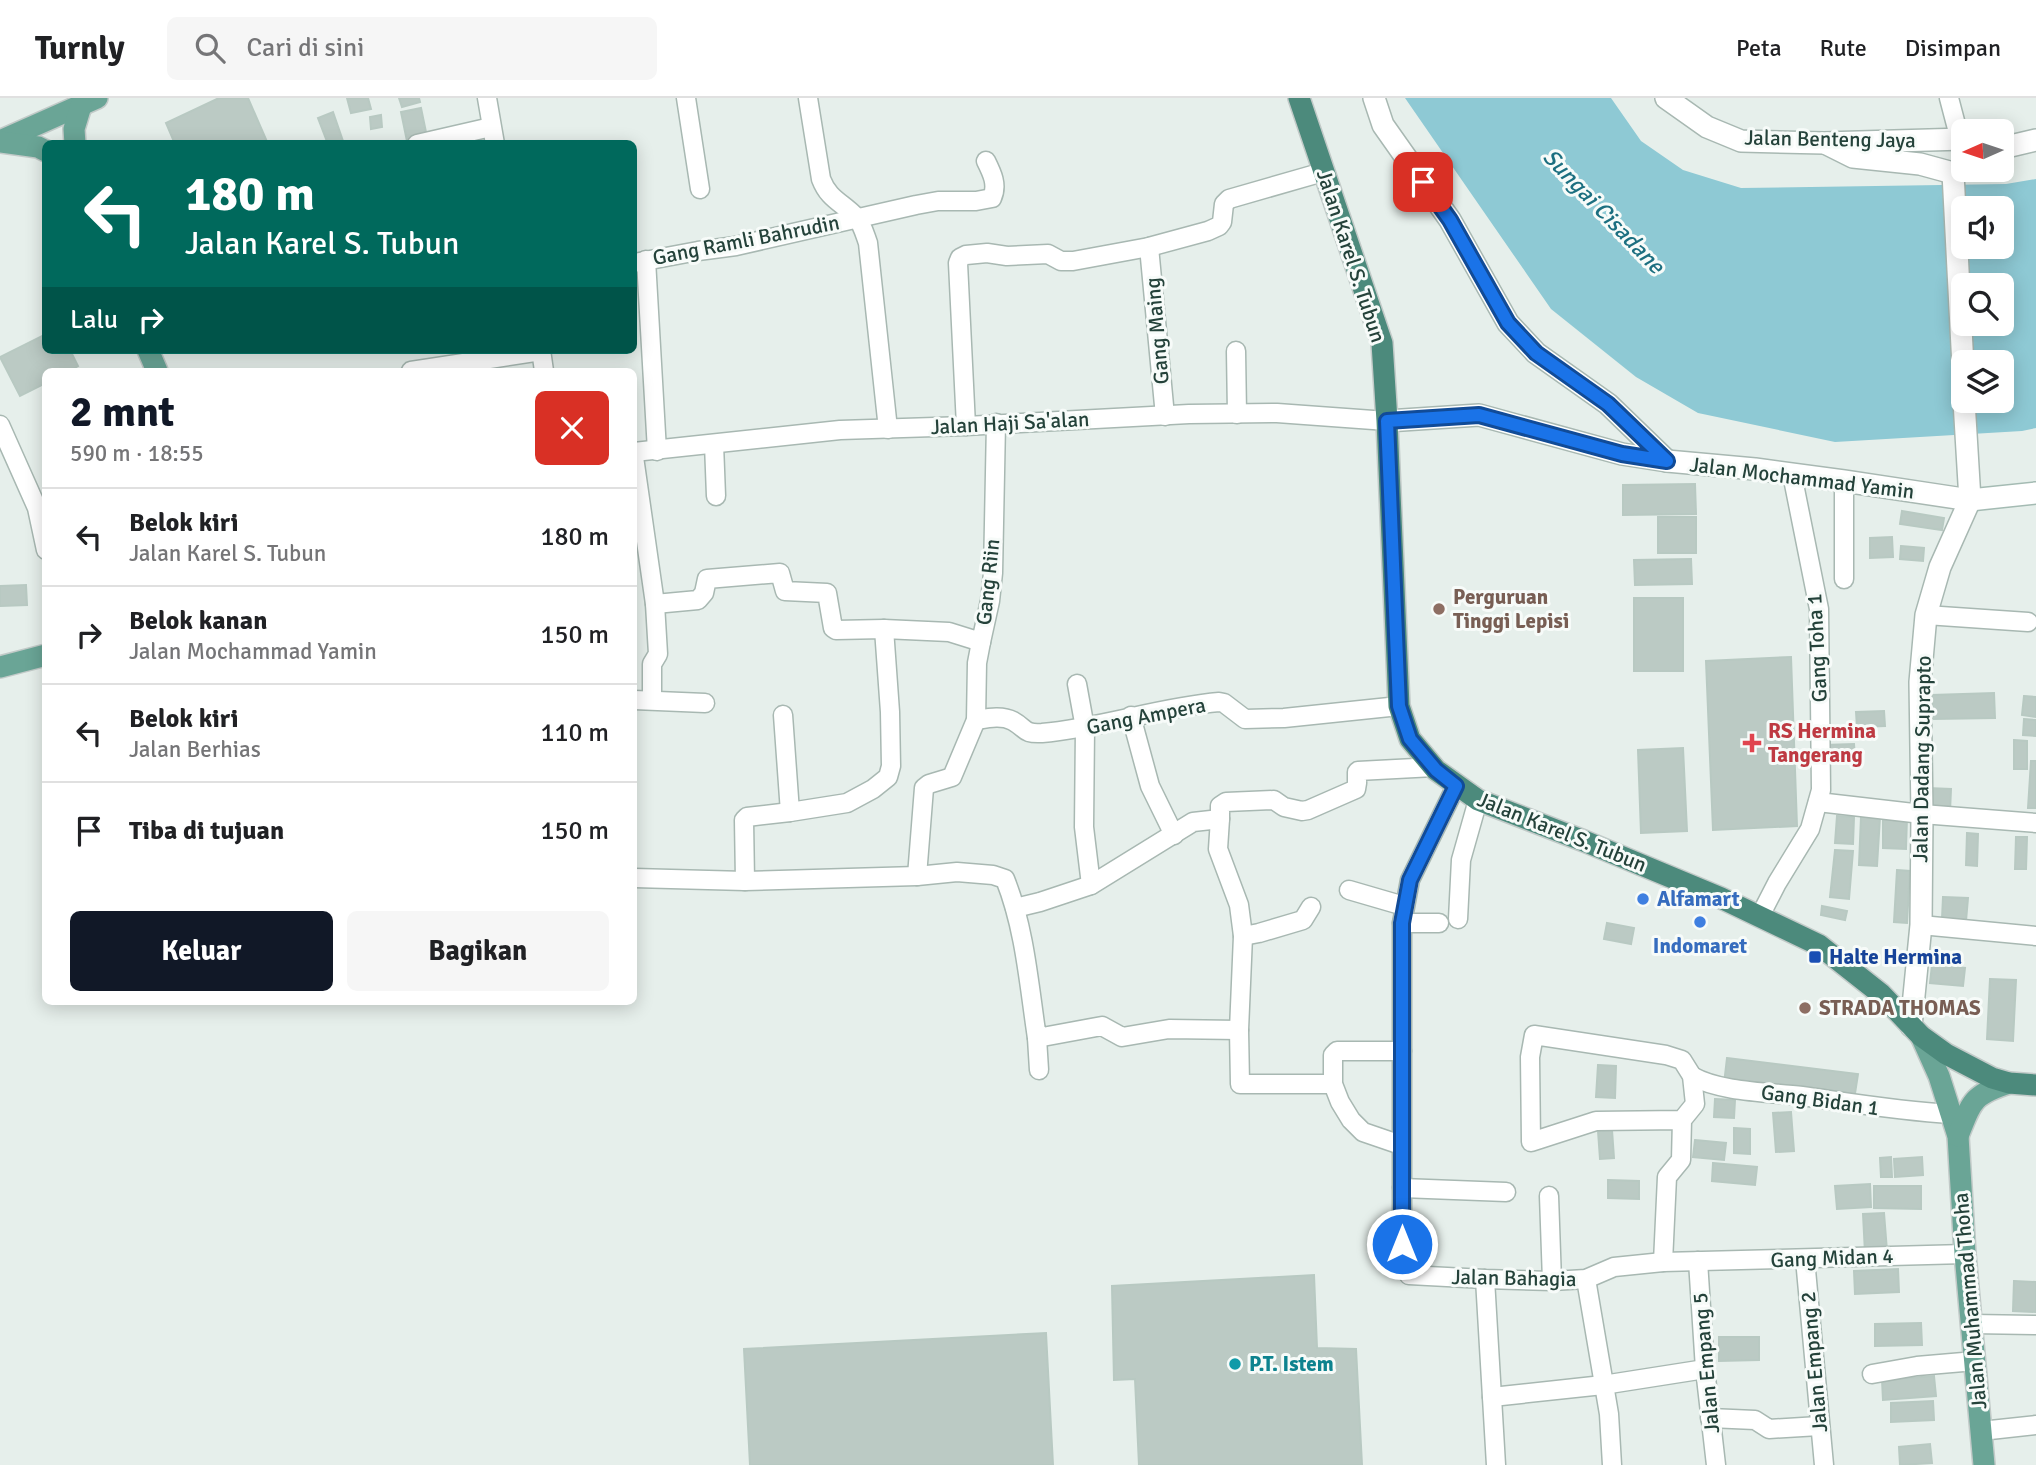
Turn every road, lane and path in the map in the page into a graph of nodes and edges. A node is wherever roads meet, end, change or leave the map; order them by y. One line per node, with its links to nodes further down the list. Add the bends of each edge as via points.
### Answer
1 (487, 98): 12 (street)
2 (686, 98): 25 (street)
3 (808, 98): 26 (street, via 824,187)
4 (1299, 98): 22 (highway, Jalan Karel S. Tubun)
5 (1374, 98): 44 (street, via 1383,125 1450,220 1508,323 1536,353 1608,404)
6 (1666, 98): 18 (street, Jalan Benteng Jaya, via 1707,127 1741,141)
7 (1949, 98): 9 (street)
8 (89, 102): 14 (main road, via 74,129); 17 (main road)
9 (1956, 119)
10 (2036, 127): 11 (street)
11 (2014, 131)
12 (493, 135): 15 (street)
13 (1951, 139): 18 (street, Jalan Benteng Jaya)
14 (75, 140)
15 (451, 140)
16 (2036, 140): 19 (street)
17 (0, 142): 20 (main road)
18 (1824, 143): 23 (street, via 1853,157)
19 (2014, 145)
20 (42, 149)
21 (986, 161): 26 (street, Gang Ramli Bahrudin, via 995,188 992,198 939,201)
22 (1324, 172): 27 (street, via 1229,199 1219,226); 36 (highway, Jalan Karel S. Tubun, via 1382,344)
23 (1951, 172)
24 (1957, 182): 29 (street)
25 (700, 189)
26 (859, 218): 28 (street, Gang Ramli Bahrudin, via 736,246); 40 (street, via 868,243)
27 (1149, 247): 35 (street, Gang Maing); 39 (street, via 1068,261 1045,254 987,253 960,258)
28 (640, 261): 42 (street)
29 (1963, 350)
30 (1236, 351): 34 (street)
31 (516, 354): 32 (street)
32 (430, 368)
33 (1965, 413): 50 (street, Jalan Dadang Suprapto)
34 (1237, 414): 35 (street, Jalan Haji Sa'alan); 36 (street, Jalan Haji Sa'alan)
35 (1165, 416): 37 (street, Jalan Haji Sa'alan)
36 (1387, 421): 44 (street, Jalan Mochammad Yamin, via 1479,415 1622,454); 64 (highway, Jalan Karel S. Tubun)
37 (996, 423): 39 (street, Jalan Haji Sa'alan); 57 (street, Gang Riin, via 993,573)
38 (0, 425): 51 (street, via 37,508)
39 (966, 426): 40 (street, Jalan Haji Sa'alan)
40 (888, 429): 41 (street, Jalan Haji Sa'alan)
41 (714, 444): 42 (street, Jalan Haji Sa'alan); 49 (street)
42 (657, 451): 43 (street, Jalan Haji Sa'alan)
43 (637, 454)
44 (1667, 461): 45 (street, Jalan Mochammad Yamin)
45 (1793, 474): 47 (street, Jalan Mochammad Yamin); 72 (street, Gang Toha 1, via 1819,610)
46 (637, 476): 53 (street)
47 (1844, 481): 50 (street, Jalan Mochammad Yamin); 52 (street)
48 (2036, 493): 50 (street)
49 (716, 496)
50 (1970, 500): 54 (street, Jalan Dadang Suprapto, via 1940,567)
51 (42, 531)
52 (1844, 579)
53 (655, 604): 56 (street, Gang Riin, via 698,600 707,579 780,573 785,591 828,593 834,629); 62 (street, via 658,654 652,664)
54 (1927, 615): 55 (street); 74 (street, Jalan Dadang Suprapto, via 1920,682)
55 (2028, 622)
56 (884, 629): 57 (street, Gang Riin, via 949,632); 73 (street, via 890,712 888,777 847,803)
57 (981, 642): 67 (street)
58 (42, 656): 59 (main road)
59 (0, 667)
60 (1077, 684): 68 (street)
61 (637, 700): 62 (street)
62 (652, 700): 63 (street)
63 (705, 704)
64 (1399, 706): 66 (street, Gang Ampera, via 1245,719 1219,702); 69 (highway, Jalan Karel S. Tubun, via 1410,739)
65 (783, 715): 73 (street)
66 (1131, 716): 68 (street, Gang Ampera); 77 (street, via 1150,786)
67 (976, 720): 68 (street, Gang Ampera, via 1013,721 1028,733); 78 (street, via 952,777 924,789)
68 (1085, 728): 81 (street, via 1084,827)
69 (1434, 767): 70 (highway, Jalan Karel S. Tubun); 75 (street, via 1358,771 1356,789 1308,810 1293,810 1274,800 1226,802 1220,806)
70 (1456, 786): 71 (highway, Jalan Karel S. Tubun); 85 (street, Jalan Bahagia, via 1410,880)
71 (1478, 800): 86 (highway, Jalan Karel S. Tubun); 87 (street, via 1461,860)
72 (1818, 802): 74 (street); 86 (street, Gang Toha 1, via 1811,829)
73 (790, 812): 80 (street, via 752,815 744,820)
74 (1922, 814): 76 (street); 89 (street, Jalan Dadang Suprapto)
75 (1220, 819): 77 (street, via 1193,822); 90 (street, via 1219,849 1239,905)
76 (2036, 823)
77 (1174, 835): 81 (street)
78 (917, 876): 80 (street); 84 (street, via 957,872 1005,878)
79 (637, 878): 80 (street)
80 (745, 881)
81 (1091, 885): 84 (street)
82 (1349, 890): 85 (street)
83 (1311, 907): 90 (street, via 1303,920)
84 (1015, 908): 94 (street)
85 (1403, 914): 88 (street); 95 (street, Jalan Bahagia)
86 (1760, 916): 93 (highway, Jalan Karel S. Tubun, via 1819,945 1881,994)
87 (1458, 919)
88 (1439, 923)
89 (1921, 925): 91 (street); 93 (street, Jalan Dadang Suprapto)
90 (1243, 936): 92 (street)
91 (2036, 936)
92 (1239, 1030): 94 (street, via 1169,1029 1122,1037 1102,1026); 99 (street, via 1240,1084)
93 (1916, 1031): 98 (highway, Jalan Karel S. Tubun, via 1946,1054); 101 (main road, Jalan Muhammad Thoha, via 1933,1061)
94 (1037, 1038): 96 (street)
95 (1402, 1051): 99 (street, via 1335,1052); 104 (street, Jalan Bahagia)
96 (1039, 1070)
97 (1692, 1076): 101 (street, Gang Bidan 1, via 1735,1088); 102 (street, via 1695,1104); 102 (street, via 1682,1060 1666,1055 1534,1035 1531,1142 1595,1121)
98 (2009, 1083): 100 (highway, Jalan Karel S. Tubun); 103 (main road, Jalan Muhammad Thoha, via 1974,1100)
99 (1333, 1084): 104 (street, via 1351,1120 1363,1132)
100 (2036, 1085)
101 (1951, 1114): 103 (main road, Jalan Muhammad Thoha)
102 (1682, 1120): 111 (street, via 1681,1160 1667,1177)
103 (1958, 1136): 108 (main road, Jalan Muhammad Thoha)
104 (1401, 1145): 105 (street, Jalan Bahagia)
105 (1402, 1188): 106 (street); 112 (street, Jalan Bahagia, via 1402,1244 1409,1275)
106 (1506, 1192)
107 (1549, 1196): 114 (street)
108 (1965, 1254): 109 (street, Gang Midan 4); 115 (main road, Jalan Muhammad Thoha)
109 (1805, 1259): 110 (street, Gang Midan 4); 124 (street, Jalan Empang 2)
110 (1698, 1261): 111 (street, Jalan Bahagia); 118 (street, Jalan Empang 5)
111 (1663, 1262): 113 (street, Jalan Bahagia, via 1614,1267)
112 (1485, 1279): 114 (street, Jalan Bahagia); 121 (street)
113 (1586, 1279): 114 (street, Jalan Bahagia); 120 (street)
114 (1552, 1281)
115 (1972, 1324): 116 (street); 117 (main road, Jalan Muhammad Thoha)
116 (2036, 1325)
117 (1975, 1361): 119 (street); 125 (main road, Jalan Muhammad Thoha)
118 (1705, 1369): 120 (street); 122 (street, Jalan Empang 5)
119 (1872, 1374)
120 (1603, 1385): 121 (street); 127 (street)
121 (1492, 1397): 126 (street)
122 (1710, 1418): 124 (street, via 1755,1420 1769,1429); 128 (street, Jalan Empang 5)
123 (2036, 1425): 125 (street)
124 (1819, 1426): 129 (street, Jalan Empang 2)
125 (1981, 1431): 130 (main road, Jalan Muhammad Thoha)
126 (1496, 1465)
127 (1612, 1465)
128 (1716, 1465)
129 (1824, 1465)
130 (1984, 1465)

